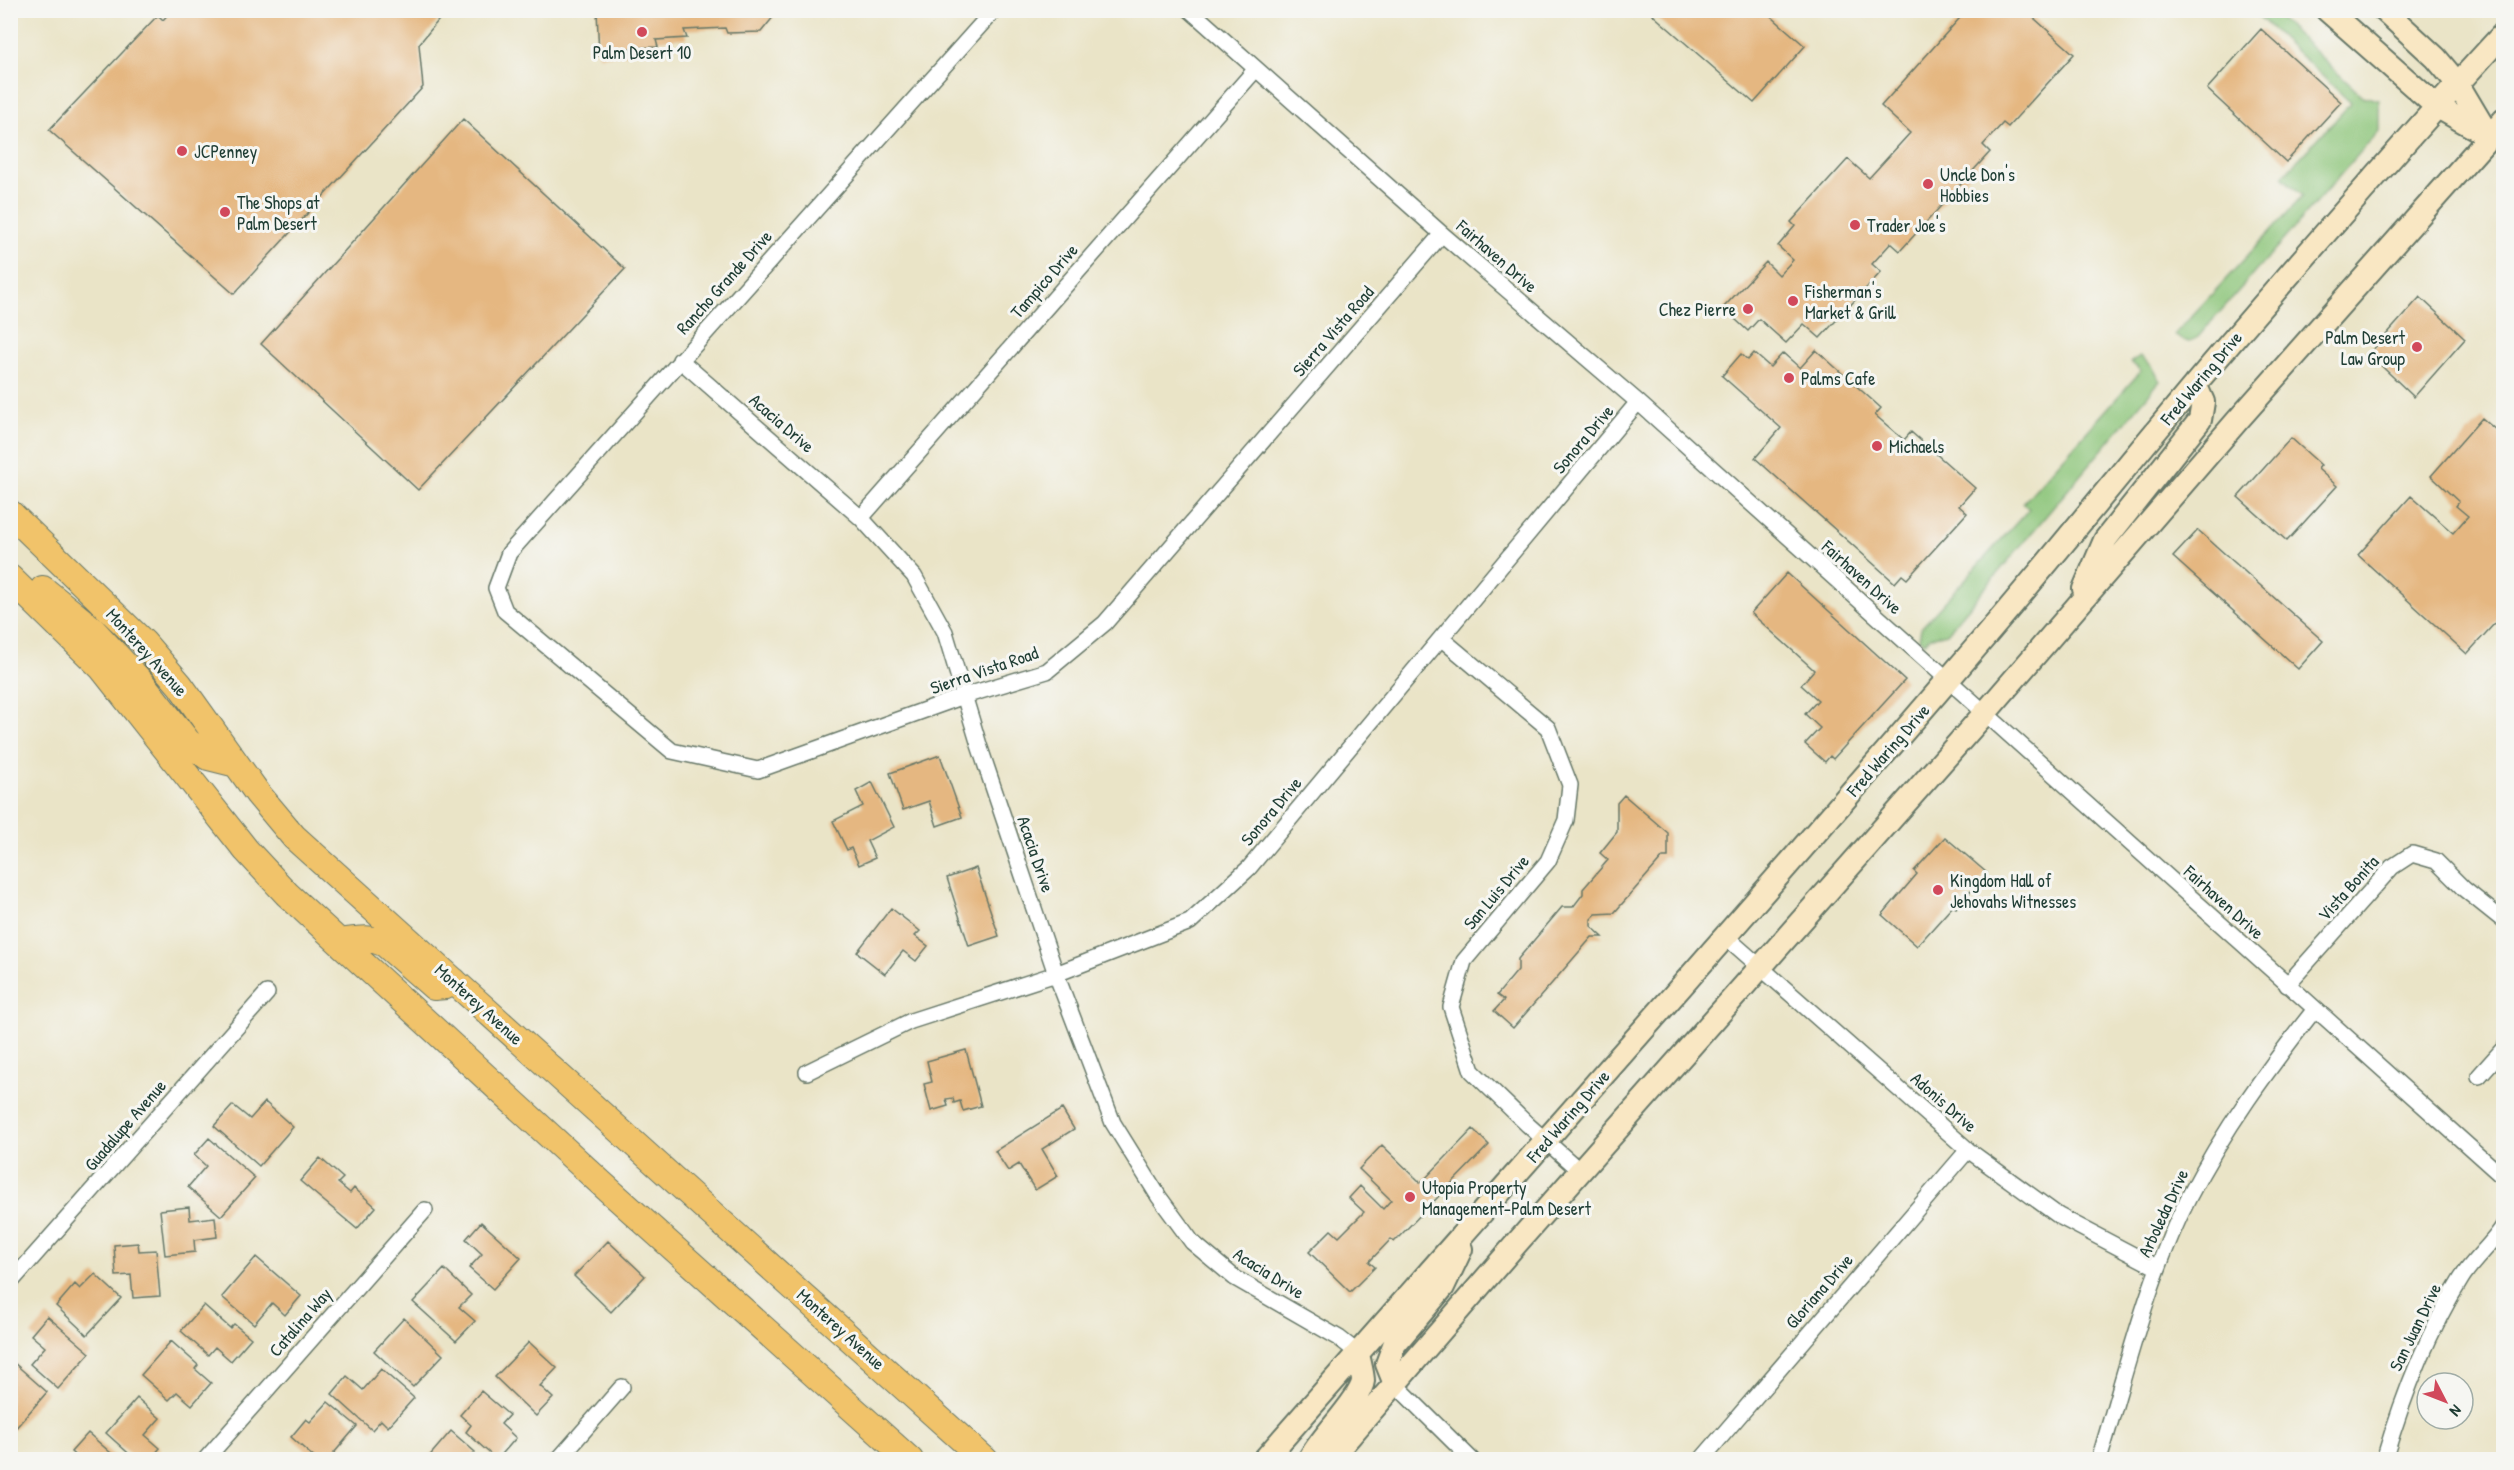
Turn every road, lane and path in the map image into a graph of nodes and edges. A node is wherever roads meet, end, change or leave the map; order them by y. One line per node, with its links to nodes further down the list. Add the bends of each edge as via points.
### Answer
1 (994, 10): 11 (street, Rancho Grande Drive)
2 (1190, 10): 6 (street, Fairhaven Drive)
3 (2327, 10): 8 (main road)
4 (2384, 10): 7 (main road)
5 (2504, 33): 7 (main road, Fred Waring Drive)
6 (1256, 69): 10 (street, Fairhaven Drive); 15 (street, Tampico Drive)
7 (2457, 83): 8 (main road, Fred Waring Drive); 9 (main road)
8 (2436, 106): 9 (main road); 12 (main road, Fred Waring Drive)
9 (2496, 128): 19 (main road)
10 (1442, 234): 13 (street, Fairhaven Drive); 22 (street, Sierra Vista Road, via 1105,623 1047,672)
11 (680, 360): 15 (street, Acacia Drive); 18 (street, Rancho Grande Drive, via 509,553)
12 (2195, 384): 19 (main road, via 2203,402 2199,420 2105,540); 21 (main road, Fred Waring Drive)
13 (1638, 402): 20 (street, Sonora Drive); 21 (street, Fairhaven Drive)
14 (10, 513): 24 (main road, Monterey Avenue, via 143,642 180,685)
15 (861, 518): 22 (street, Acacia Drive, via 914,576 945,632)
16 (10, 573): 24 (main road, via 30,580 91,628 141,682 188,742 208,758)
17 (10, 578): 27 (main road, via 102,668 246,850)
18 (496, 588): 22 (street, Sierra Vista Road, via 505,611 672,751 758,770)
19 (2077, 607): 23 (main road)
20 (1442, 639): 29 (street, Sonora Drive, via 1249,868 1190,922); 37 (street, San Luis Drive, via 1548,728 1570,785 1566,820 1548,861 1464,961 1450,1007 1472,1071)
21 (1948, 681): 23 (street, Fairhaven Drive); 26 (main road, Fred Waring Drive)
22 (964, 696): 29 (street, Acacia Drive)
23 (1985, 713): 28 (main road); 31 (street, Fairhaven Drive)
24 (236, 764): 30 (main road, Monterey Avenue, via 294,837)
25 (2504, 921): 31 (street, Vista Bonita, via 2436,861 2412,854 2392,867)
26 (1725, 936): 28 (street, Adonis Drive); 37 (main road, Fred Waring Drive)
27 (339, 942): 30 (main road, via 377,939 434,987 446,987); 51 (main road)
28 (1761, 966): 38 (street, Adonis Drive); 39 (main road)
29 (1056, 974): 35 (street, Sonora Drive, via 911,1021); 46 (street, Acacia Drive, via 1113,1124 1192,1242 1235,1278)
30 (453, 981): 52 (main road, Monterey Avenue)
31 (2288, 985): 33 (street, Fairhaven Drive)
32 (267, 993): 45 (street, Guadalupe Avenue)
33 (2315, 1009): 40 (street, Fairhaven Drive); 44 (street, Arboleda Drive, via 2225,1132 2188,1199)
34 (2504, 1048): 36 (street)
35 (807, 1072)
36 (2479, 1076)
37 (1546, 1141): 39 (street, San Luis Drive); 42 (main road, Fred Waring Drive)
38 (1968, 1150): 44 (street, Adonis Drive, via 2059,1216); 57 (street, Gloriana Drive)
39 (1581, 1172): 47 (main road)
40 (2504, 1178)
41 (425, 1210): 49 (street, Catalina Way)
42 (1474, 1223): 46 (main road, Fred Waring Drive); 47 (main road, via 1443,1287 1394,1345 1388,1364)
43 (2504, 1225): 59 (street, San Juan Drive, via 2467,1269 2441,1311 2402,1399)
44 (2158, 1268): 58 (street, Arboleda Drive)
45 (10, 1283)
46 (1358, 1353): 53 (main road, Fred Waring Drive); 54 (main road, via 1363,1381 1359,1393)
47 (1395, 1384): 55 (main road); 56 (street)
48 (622, 1387): 50 (street)
49 (205, 1460)
50 (558, 1460)
51 (910, 1460)
52 (985, 1460)
53 (1264, 1460)
54 (1309, 1460)
55 (1329, 1460)
56 (1472, 1460)
57 (1701, 1460)
58 (2099, 1460)
59 (2384, 1460)

